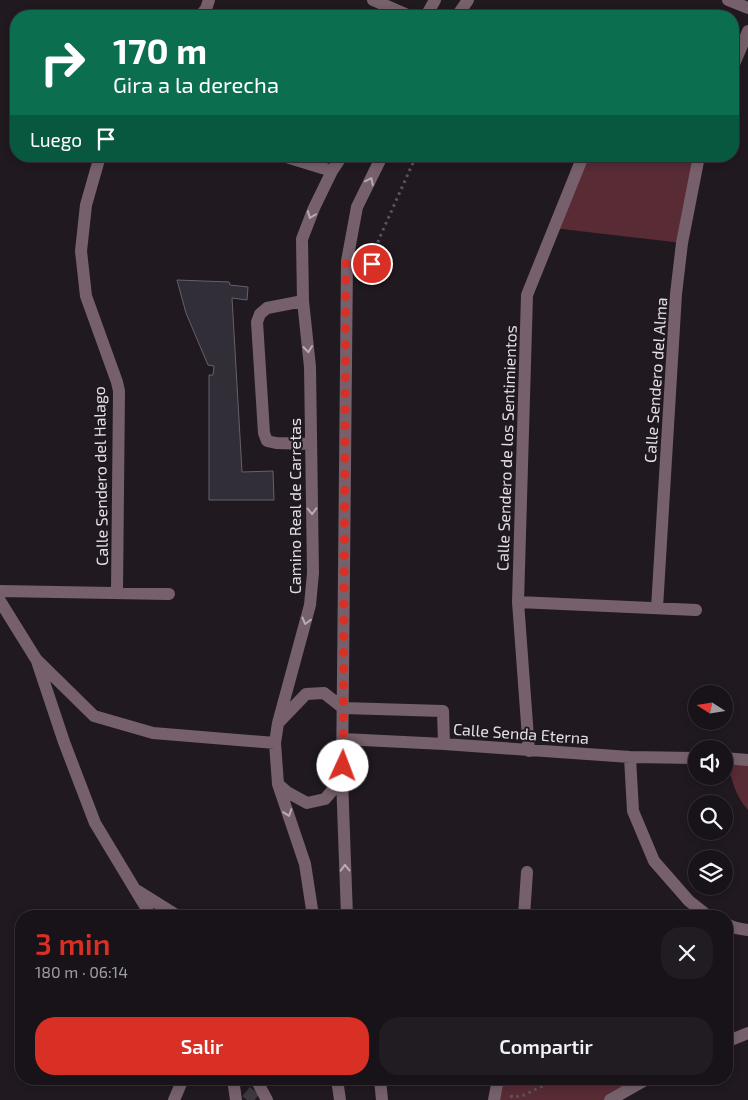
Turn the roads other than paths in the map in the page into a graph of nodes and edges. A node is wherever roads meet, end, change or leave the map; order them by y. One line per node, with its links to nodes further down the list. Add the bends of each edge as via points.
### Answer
1 (373, 0): 4 (street)
2 (728, 0): 3 (street)
3 (748, 8)
4 (396, 10)
5 (748, 31): 6 (street)
6 (739, 52)
7 (98, 162): 17 (street, Calle Sendero del Halago, via 86,205 82,251 86,296 119,391)
8 (303, 162): 13 (street)
9 (338, 162): 13 (street, Camino Real de Carretas)
10 (379, 162): 24 (street, one-way to 10, via 346,261 357,207)
11 (581, 162): 20 (street, Calle Sendero de los Sentimientos, via 527,295)
12 (698, 162): 21 (street, Calle Sendero del Alma, via 676,294)
13 (332, 171): 14 (street, Camino Real de Carretas, one-way to 14, via 302,239)
14 (303, 300): 15 (street, Camino Real de Carretas, one-way to 15, via 310,367); 15 (street, via 267,308 257,322 264,433 268,441 276,443)
15 (311, 444): 25 (street, Camino Real de Carretas, one-way to 25, via 313,573 310,605)
16 (0, 591): 17 (street)
17 (117, 592): 18 (street)
18 (169, 594)
19 (0, 600): 23 (street)
20 (518, 602): 21 (street); 29 (street, Calle Sendero de los Sentimientos)
21 (656, 608): 22 (street)
22 (696, 610)
23 (36, 659): 27 (street, via 94,716 153,733); 37 (street, via 95,823)
24 (343, 708): 25 (street, via 324,692 306,694); 26 (street); 28 (street, via 443,711)
25 (278, 723): 27 (street, Camino Real de Carretas)
26 (344, 739): 28 (street, Calle Senda Eterna); 34 (street)
27 (275, 743): 35 (street, Camino Real de Carretas)
28 (444, 744): 29 (street, Calle Senda Eterna)
29 (528, 751): 30 (street, Calle Senda Eterna)
30 (630, 757): 31 (street, Calle Senda Eterna); 43 (street, via 633,811 654,860)
31 (688, 758)
32 (733, 759): 33 (street)
33 (748, 760)
34 (342, 780): 35 (street, via 325,799 307,803); 41 (street, one-way to 34)
35 (278, 784): 40 (street, Camino Real de Carretas, one-way to 40, via 306,864)
36 (527, 872): 42 (street)
37 (136, 890): 38 (street); 39 (street)
38 (148, 910)
39 (168, 910)
40 (313, 910)
41 (347, 910)
42 (524, 910)
43 (700, 910)
44 (733, 927): 45 (street)
45 (748, 930)
46 (748, 1033): 47 (street)
47 (733, 1039)
48 (180, 1085): 55 (street)
49 (234, 1085): 56 (street)
50 (259, 1085): 57 (street)
51 (338, 1085): 58 (street)
52 (381, 1085): 59 (street)
53 (497, 1085): 60 (street)
54 (637, 1085): 61 (street)
55 (174, 1100)
56 (236, 1100)
57 (268, 1100)
58 (340, 1100)
59 (382, 1100)
60 (494, 1100)
61 (610, 1100)

